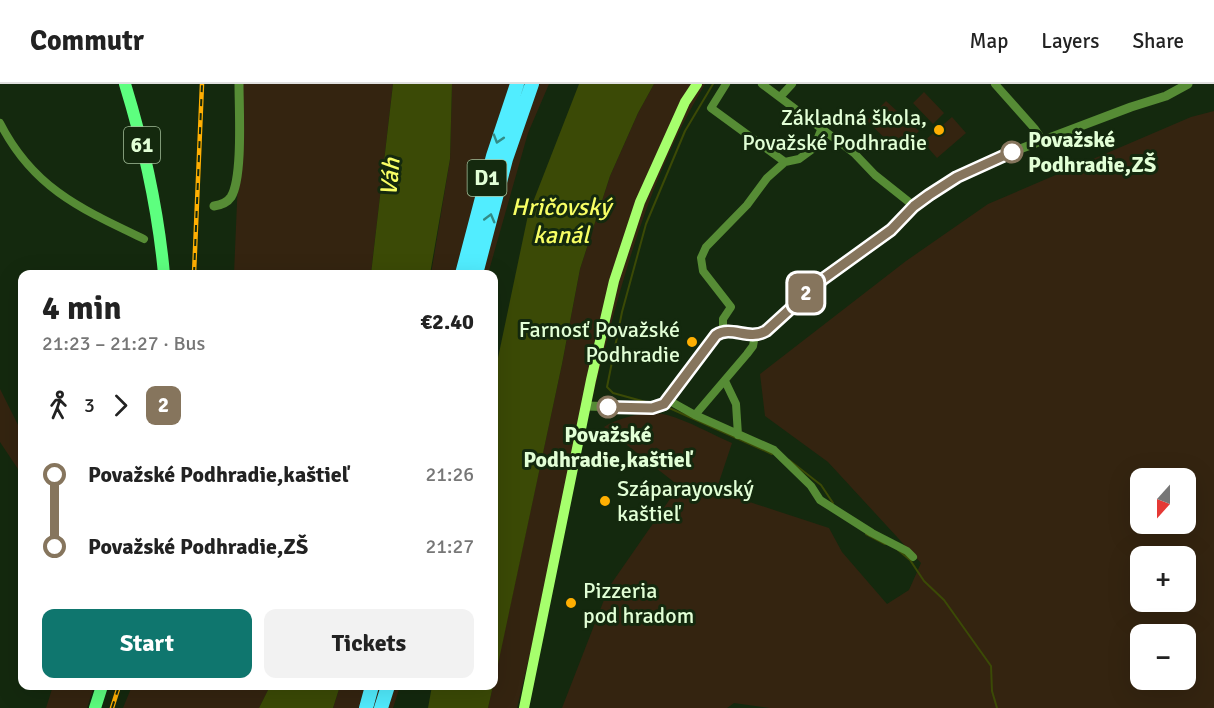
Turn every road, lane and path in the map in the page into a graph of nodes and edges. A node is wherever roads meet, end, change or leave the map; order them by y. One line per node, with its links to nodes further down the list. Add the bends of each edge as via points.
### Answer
1 (125, 84): 19 (main road, 61, via 157,207)
2 (239, 84): 16 (street, via 235,185 226,202)
3 (517, 84): 20 (highway, D1, one-way to 20, via 490,166)
4 (532, 84): 21 (highway, D1, one-way to 4, via 506,159)
5 (697, 84): 26 (main road, via 662,152 631,228 614,281)
6 (726, 84): 15 (street, via 711,108)
7 (762, 84): 11 (street)
8 (792, 84): 11 (street)
9 (995, 84): 14 (street)
10 (1188, 84): 14 (street, via 1166,96)
11 (780, 98): 13 (street)
12 (0, 123): 18 (street, via 25,164 47,184 82,208)
13 (821, 130): 15 (street, via 814,148 799,159); 17 (street, via 855,153 875,175)
14 (1043, 141): 17 (street, via 957,177)
15 (785, 162): 22 (street, via 706,247 701,258 703,271 731,307 723,319)
16 (214, 206)
17 (914, 206): 23 (street, via 891,230 823,279 772,326)
18 (144, 239)
19 (164, 270)
20 (463, 270)
21 (477, 270)
22 (723, 331): 23 (street); 25 (street, via 711,340)
23 (755, 335): 24 (street, via 753,346)
24 (725, 381): 27 (street); 28 (street, via 736,404)
25 (668, 400): 26 (street, via 652,408); 27 (street)
26 (586, 406): 36 (main road)
27 (695, 415): 28 (street)
28 (738, 432): 29 (street, via 774,450 820,500)
29 (913, 557)
30 (101, 690): 33 (main road)
31 (371, 690): 34 (highway)
32 (387, 690): 35 (highway)
33 (95, 708)
34 (366, 708)
35 (381, 708)
36 (524, 708)

